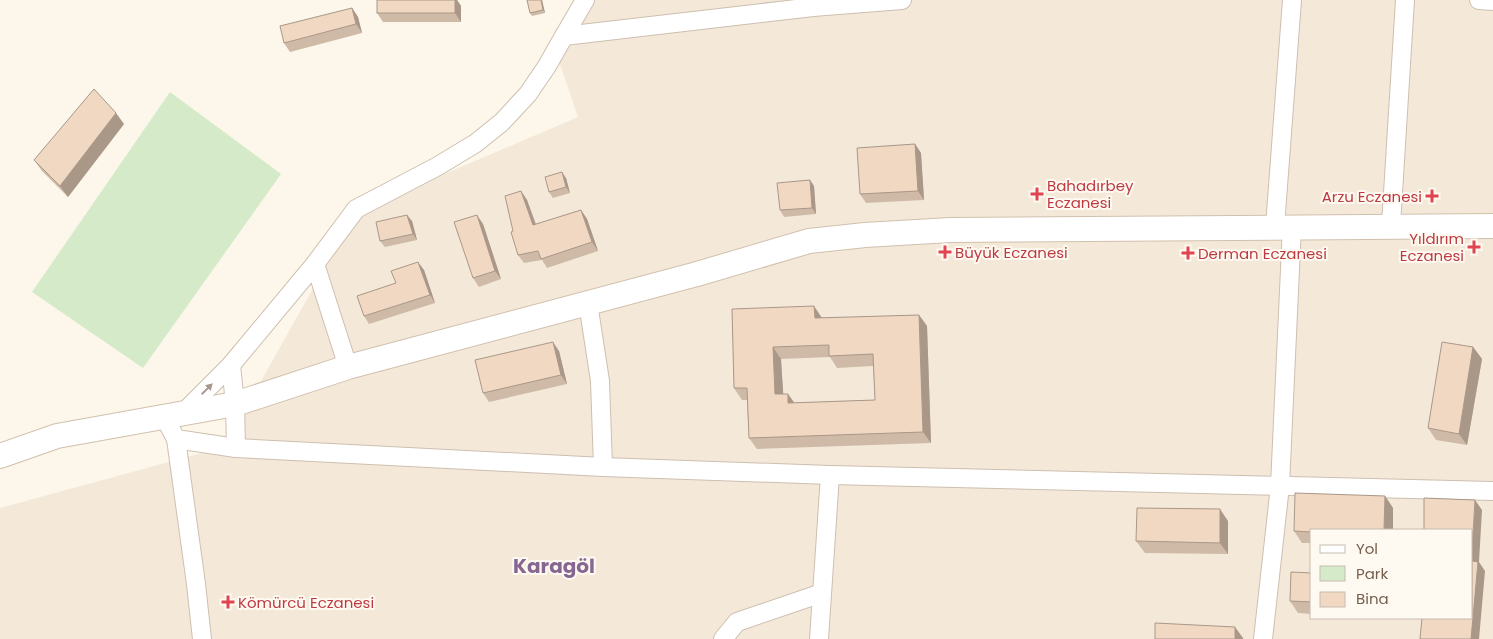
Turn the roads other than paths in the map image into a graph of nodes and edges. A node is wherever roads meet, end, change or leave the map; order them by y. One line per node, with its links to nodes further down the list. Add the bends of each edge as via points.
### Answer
1 (585, 0): 7 (street)
2 (902, 0): 7 (street)
3 (1292, 0): 8 (street)
4 (1405, 0): 9 (street)
5 (1479, 0): 6 (street)
6 (1493, 1)
7 (564, 36): 11 (street, via 528,94 502,122 469,148 356,209)
8 (1283, 226): 9 (main road); 12 (main road, via 950,230 809,241); 22 (street)
9 (1392, 226): 10 (main road)
10 (1493, 226)
11 (315, 264): 13 (street); 14 (street)
12 (588, 303): 14 (main road); 20 (street, via 600,381)
13 (231, 365): 15 (street); 16 (street, one-way to 13)
14 (348, 367): 15 (main road)
15 (235, 404): 16 (main road); 18 (street)
16 (175, 415): 17 (street); 19 (main road, via 57,436)
17 (176, 439): 18 (street); 25 (street)
18 (236, 448): 20 (street)
19 (0, 456)
20 (603, 467): 21 (street)
21 (830, 475): 22 (street); 24 (street)
22 (1280, 486): 23 (street); 28 (street)
23 (1493, 491)
24 (822, 593): 26 (street, via 737,622); 27 (street)
25 (202, 639)
26 (723, 639)
27 (819, 639)
28 (1263, 639)

